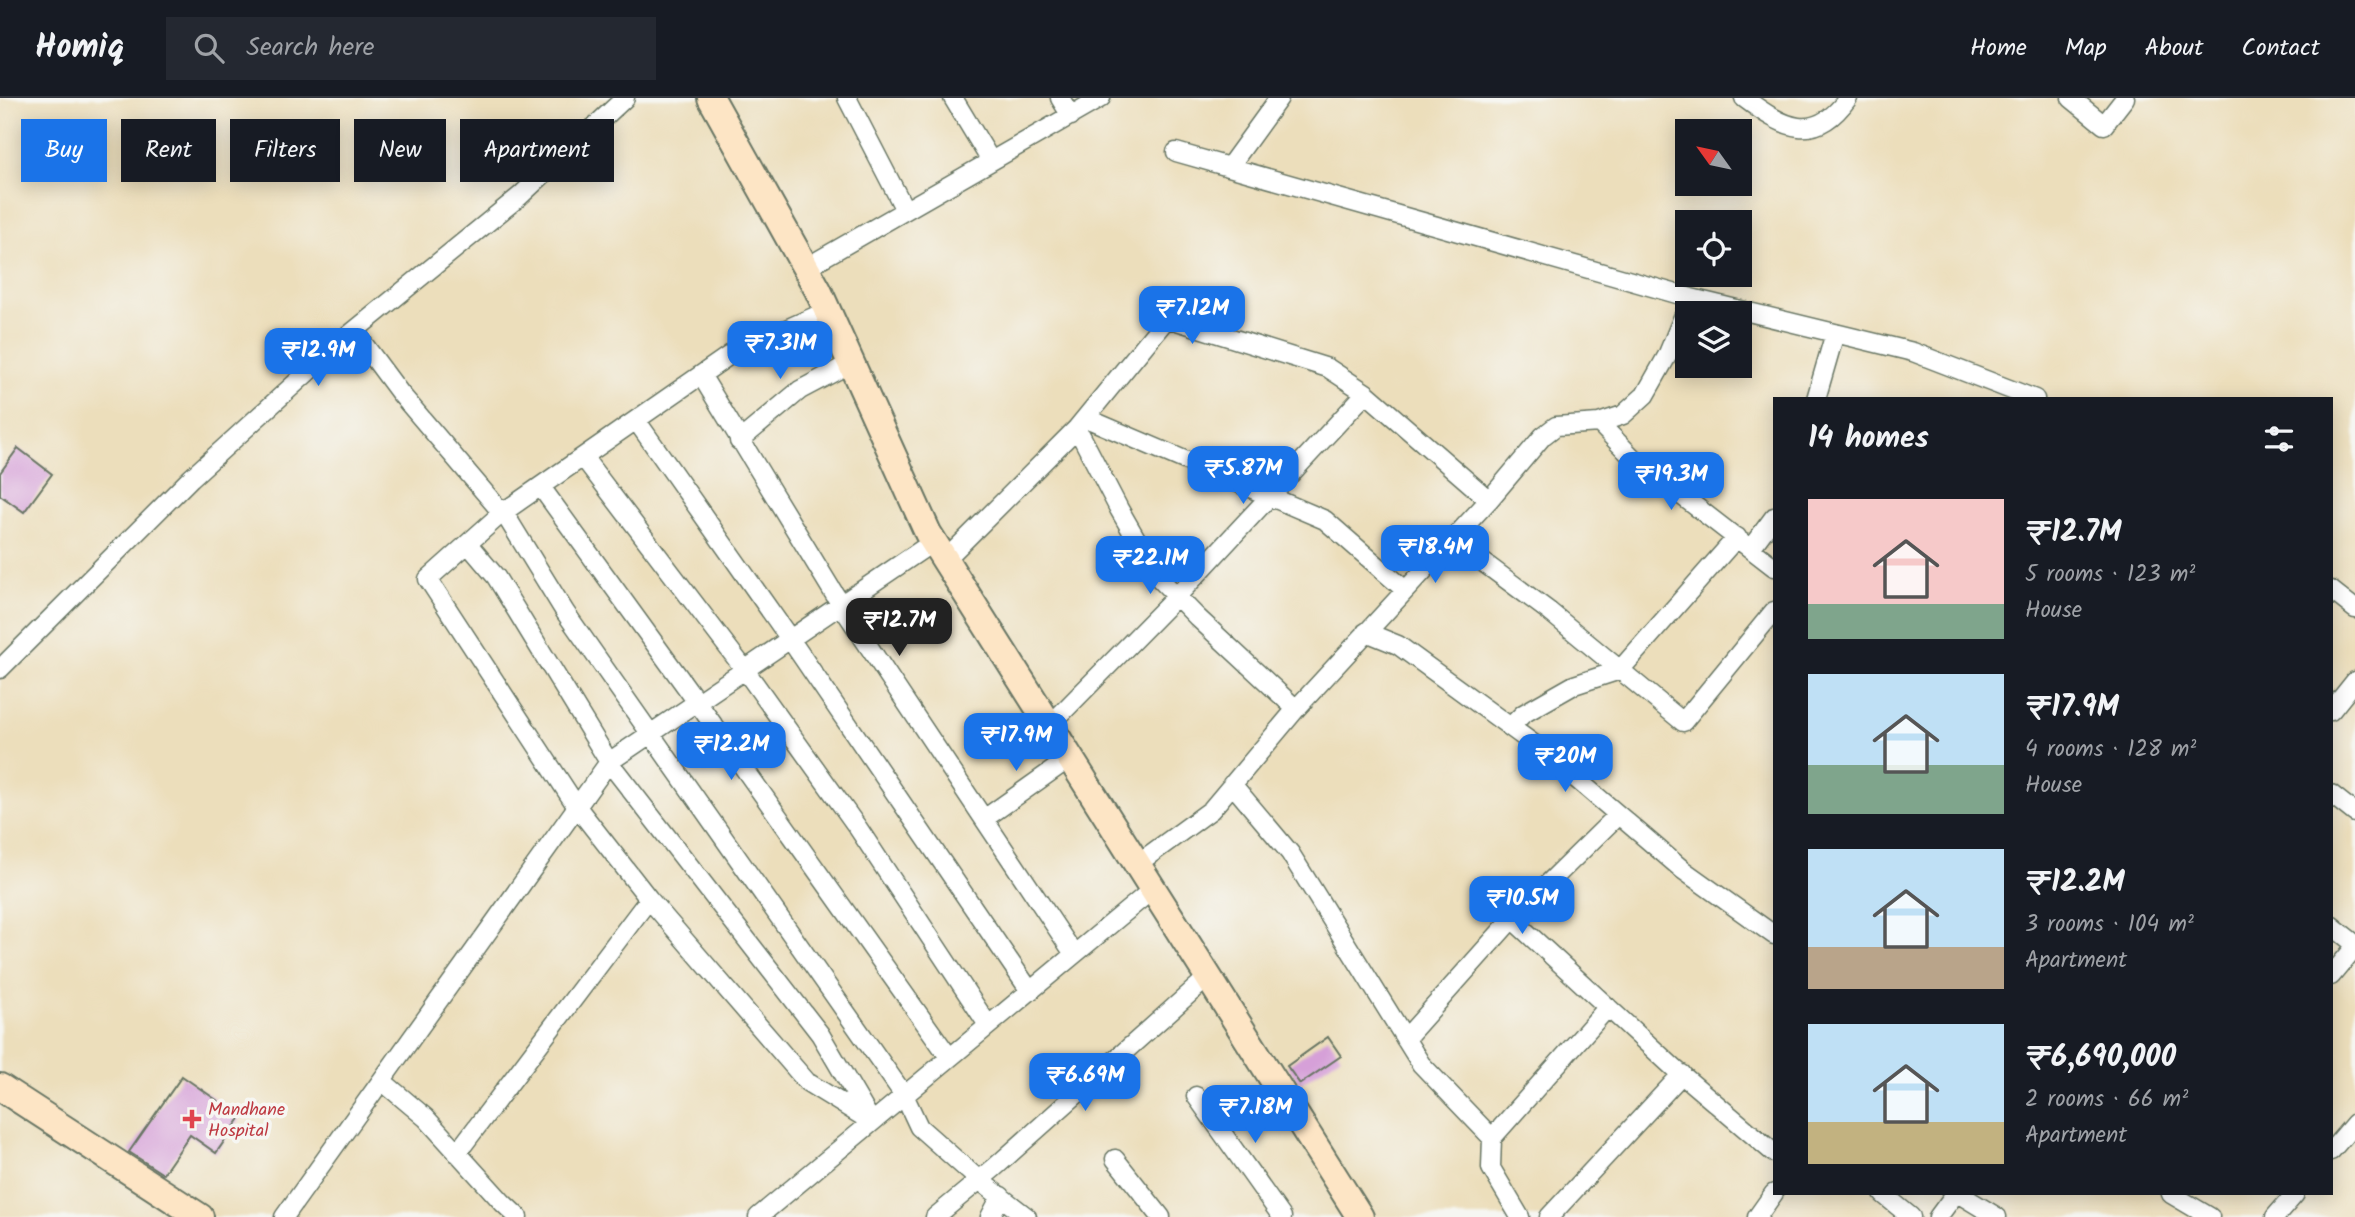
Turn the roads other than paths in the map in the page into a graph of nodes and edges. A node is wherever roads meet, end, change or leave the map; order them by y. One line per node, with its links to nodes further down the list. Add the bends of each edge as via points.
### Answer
1 (625, 98): 20 (street, via 520,196)
2 (711, 98): 17 (street)
3 (847, 98): 16 (street)
4 (953, 98): 14 (street)
5 (1060, 98): 12 (street)
6 (1101, 98): 12 (street)
7 (1279, 98): 15 (street)
8 (1744, 98): 9 (street, via 1794,128 1821,125)
9 (1848, 98)
10 (2071, 98): 11 (street, via 2104,125)
11 (2124, 98)
12 (1071, 116): 14 (street)
13 (1176, 152): 15 (street)
14 (991, 161): 16 (street)
15 (1230, 167): 18 (street)
16 (905, 210): 17 (street)
17 (806, 268): 19 (street)
18 (1691, 298): 21 (street); 29 (street, via 1645,395 1622,415)
19 (827, 311): 22 (street); 23 (street, via 734,352)
20 (354, 331): 35 (street); 50 (street, via 191,478)
21 (1835, 333): 25 (street); 26 (street, via 1913,352)
22 (851, 363): 30 (street, via 800,390); 40 (street)
23 (701, 375): 27 (street); 30 (street)
24 (1366, 393): 28 (street, via 1328,368 1167,318); 33 (street); 34 (street)
25 (1816, 397)
26 (2030, 397)
27 (636, 420): 31 (street); 49 (street)
28 (1081, 423): 33 (street); 40 (street); 44 (street, via 1119,509 1158,577)
29 (1599, 423): 34 (street, via 1556,426); 38 (street, via 1633,458)
30 (739, 441): 45 (street)
31 (583, 457): 32 (street); 51 (street)
32 (541, 487): 35 (street); 54 (street)
33 (1270, 496): 42 (street, via 1325,520); 44 (street)
34 (1489, 500): 37 (street)
35 (502, 513): 39 (street); 59 (street, via 565,612)
36 (1773, 518): 38 (street)
37 (1452, 539): 42 (street); 52 (street)
38 (1744, 543): 41 (street); 52 (street)
39 (468, 544): 61 (street, via 496,577); 64 (street, via 428,579)
40 (939, 551): 45 (street); 57 (street)
41 (1773, 566)
42 (1404, 589): 48 (street)
43 (2333, 592): 46 (street)
44 (1177, 596): 56 (street); 57 (street)
45 (841, 605): 49 (street); 67 (street)
46 (2355, 609)
47 (1773, 612): 52 (street, via 1683,722)
48 (1366, 632): 56 (street); 58 (street, via 1398,645)
49 (790, 639): 51 (street); 78 (street)
50 (0, 669)
51 (745, 670): 54 (street); 80 (street, via 858,828)
52 (1620, 670): 58 (street, via 1574,685 1523,714)
53 (2355, 681): 55 (street)
54 (697, 702): 59 (street); 82 (street)
55 (2333, 708)
56 (1296, 709): 62 (street)
57 (1049, 726): 60 (street)
58 (1510, 727): 66 (street)
59 (652, 733): 61 (street); 86 (street)
60 (1070, 758): 67 (street); 68 (street)
61 (609, 762): 64 (street); 88 (street, via 820,1034)
62 (1232, 785): 68 (street, via 1211,810); 81 (street, via 1290,853)
63 (2333, 796): 65 (street)
64 (577, 807): 70 (street); 84 (street)
65 (2355, 813)
66 (1618, 815): 71 (street); 73 (street, via 1683,870)
67 (984, 819): 75 (street)
68 (1137, 864): 69 (street)
69 (1153, 890): 75 (street); 77 (street)
70 (649, 899): 88 (street, via 807,1082); 93 (street)
71 (1512, 919): 79 (street); 81 (street)
72 (2333, 927): 74 (street)
73 (1773, 934)
74 (2355, 946): 76 (street)
75 (1074, 954): 78 (street)
76 (2333, 974)
77 (1208, 977): 95 (street); 112 (street)
78 (1030, 990): 80 (street)
79 (1608, 1007): 83 (street); 90 (street)
80 (988, 1025): 82 (street)
81 (1405, 1039): 90 (street, via 1420,1064)
82 (949, 1057): 86 (street)
83 (1682, 1074): 92 (street); 114 (street)
84 (382, 1081): 93 (street, via 426,1118); 104 (street)
85 (0, 1087): 103 (street)
86 (904, 1095): 88 (street); 95 (street, via 919,1127)
87 (1196, 1096): 111 (street)
88 (872, 1122): 106 (street)
89 (2355, 1123): 91 (street)
90 (1492, 1138): 113 (street, via 1491,1168)
91 (2333, 1149)
92 (1773, 1152)
93 (457, 1153): 105 (street)
94 (1115, 1159): 110 (street)
95 (979, 1180): 102 (street); 107 (street)
96 (1773, 1194): 115 (street)
97 (1884, 1195): 116 (street)
98 (1956, 1195): 117 (street)
99 (1959, 1195): 118 (street)
100 (2173, 1195): 119 (street)
101 (2294, 1195): 120 (street)
102 (1001, 1196): 108 (street); 109 (street)
103 (200, 1217)
104 (284, 1217)
105 (518, 1217)
106 (758, 1217)
107 (935, 1217)
108 (989, 1217)
109 (1027, 1217)
110 (1161, 1217)
111 (1282, 1217)
112 (1360, 1217)
113 (1520, 1217)
114 (1549, 1217)
115 (1757, 1217)
116 (1911, 1217)
117 (1938, 1217)
118 (1997, 1217)
119 (2210, 1217)
120 (2275, 1217)

